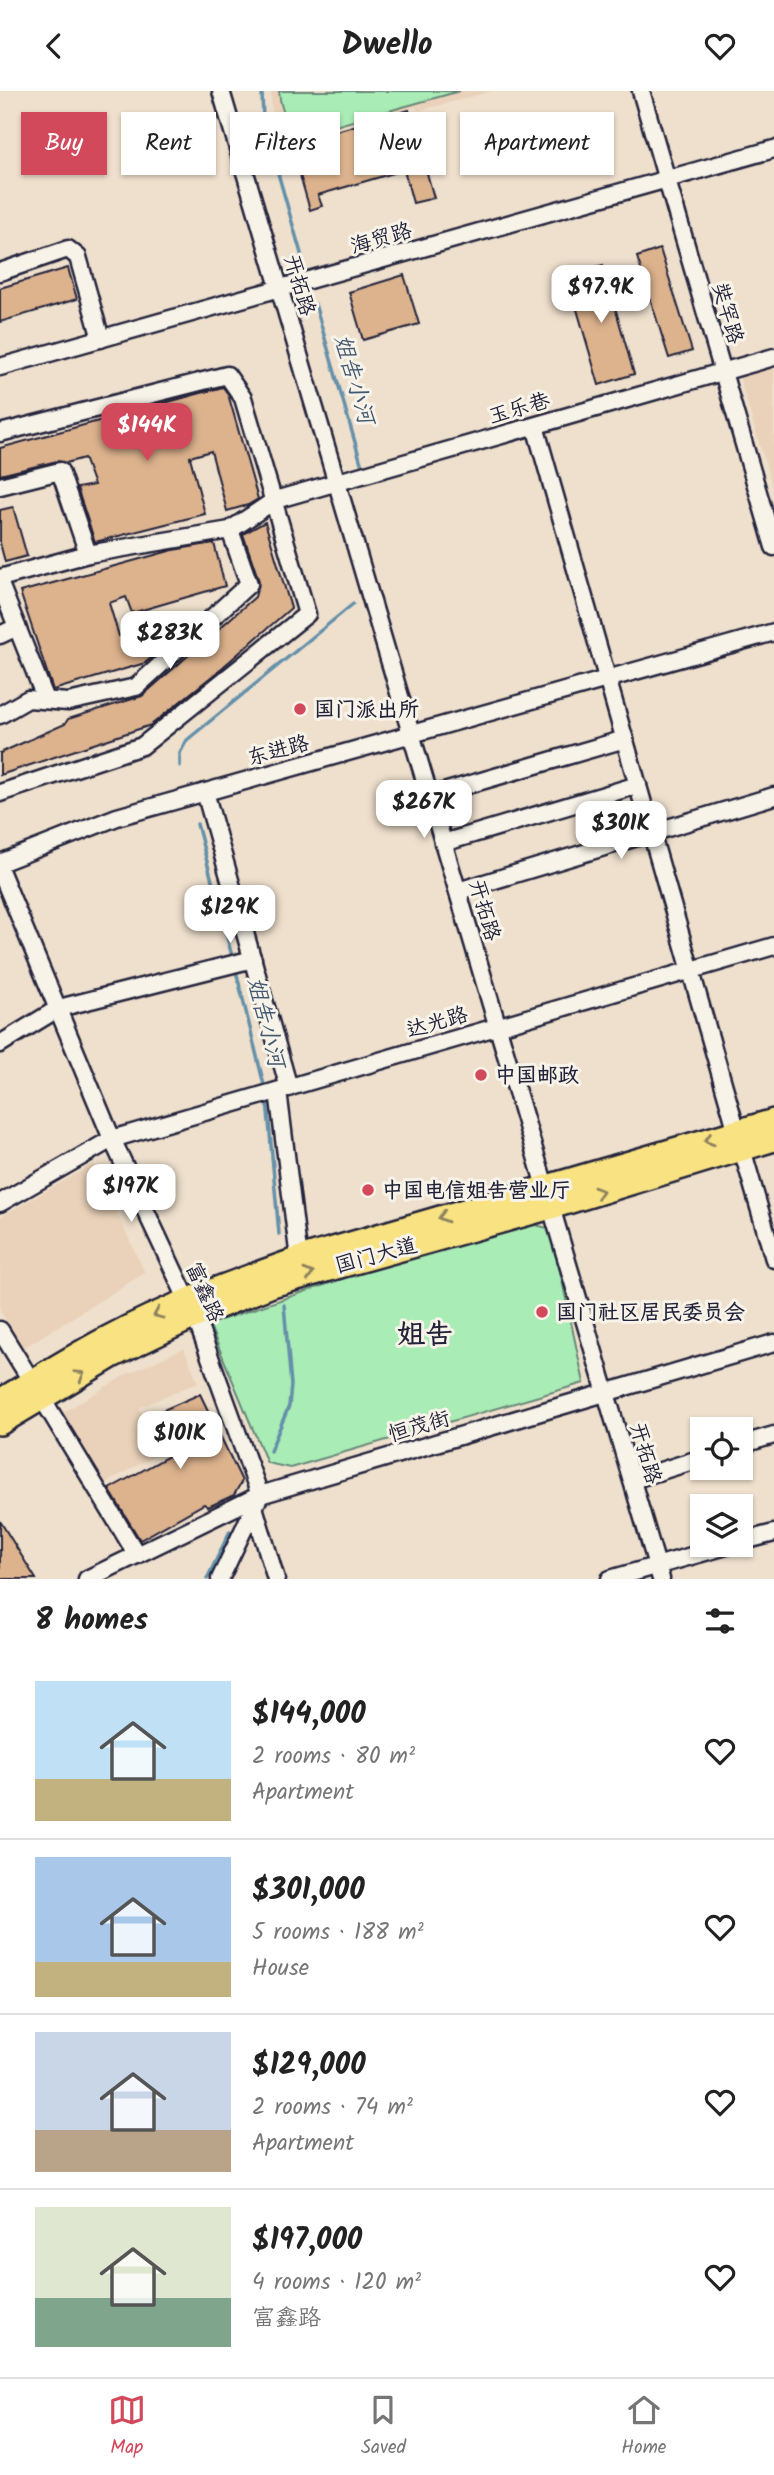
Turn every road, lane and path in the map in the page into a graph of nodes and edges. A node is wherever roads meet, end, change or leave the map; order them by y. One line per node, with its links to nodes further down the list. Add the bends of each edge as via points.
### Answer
1 (221, 91): 6 (street, 开拓路)
2 (641, 91): 4 (street, 奘罕路)
3 (774, 149): 4 (street, 海贸路)
4 (667, 179): 6 (street, 海贸路); 10 (street, 奘罕路)
5 (0, 272): 7 (street, via 68,249 78,257)
6 (280, 289): 7 (street, 海贸路); 13 (street, 开拓路)
7 (101, 338): 9 (street, 海贸路)
8 (774, 357): 10 (street, 玉乐巷)
9 (0, 367)
10 (723, 372): 11 (street, 玉乐巷); 17 (street, 奘罕路)
11 (535, 426): 13 (street, 玉乐巷); 23 (street)
12 (0, 433): 15 (street, via 227,375 243,398)
13 (337, 482): 15 (street, 玉乐巷); 26 (street, 开拓路)
14 (0, 486): 18 (street, via 60,471)
15 (275, 500): 16 (street, 玉乐巷); 30 (street, via 307,614 142,746)
16 (230, 530): 18 (street); 24 (street, via 249,584 191,640 136,688 68,702)
17 (774, 547)
18 (88, 554): 19 (street)
19 (0, 581): 20 (street)
20 (17, 627): 22 (street); 24 (street)
21 (774, 632): 23 (street, 东进路)
22 (0, 635)
23 (608, 679): 26 (street, 东进路); 27 (street)
24 (46, 700): 25 (street, via 28,699)
25 (0, 715)
26 (412, 736): 29 (street, 东进路); 31 (street, 开拓路)
27 (625, 739): 28 (street); 31 (street)
28 (638, 785): 33 (street); 34 (street)
29 (205, 792): 35 (street, 东进路, via 117,817); 39 (street)
30 (0, 793)
31 (430, 796): 34 (street, 开拓路)
32 (774, 796): 33 (street)
33 (652, 833): 37 (street); 40 (street)
34 (443, 843): 37 (street, 开拓路)
35 (0, 863)
36 (0, 870): 41 (street, 富鑫路)
37 (458, 891): 42 (street, 开拓路)
38 (774, 946): 40 (street, 达光路)
39 (240, 962): 41 (street); 44 (street)
40 (692, 971): 42 (street, 达光路); 48 (street)
41 (58, 1008): 43 (street); 46 (street, 富鑫路)
42 (498, 1026): 44 (street, 达光路); 49 (street, 开拓路)
43 (0, 1044)
44 (275, 1092): 46 (street, 达光路); 51 (street)
45 (774, 1121): 48 (highway, 国门大道)
46 (112, 1139): 50 (street, 达光路); 53 (street, 富鑫路)
47 (774, 1139): 48 (highway, 国门大道)
48 (739, 1140): 49 (highway, 国门大道); 52 (street)
49 (548, 1197): 51 (highway, 国门大道, one-way to 51); 53 (highway, 国门大道, one-way to 49); 57 (street, 开拓路)
50 (0, 1203)
51 (299, 1259): 53 (highway, 国门大道)
52 (774, 1259)
53 (191, 1309): 56 (highway, 国门大道, via 112,1356); 64 (street, 富鑫路)
54 (0, 1330): 56 (street)
55 (774, 1343): 57 (street, 恒茂街)
56 (37, 1390): 58 (highway, 国门大道); 59 (highway, 国门大道); 67 (street)
57 (606, 1393): 63 (street, 开拓路); 64 (street, 恒茂街)
58 (0, 1401)
59 (0, 1423)
60 (774, 1435): 61 (street)
61 (753, 1441)
62 (690, 1462): 63 (street)
63 (632, 1480): 69 (street, 开拓路)
64 (257, 1501): 67 (street, 恒茂街); 71 (street); 72 (street, 富鑫路)
65 (774, 1533): 66 (street)
66 (753, 1539)
67 (137, 1555): 70 (street, 恒茂街)
68 (698, 1557): 69 (street)
69 (659, 1572): 73 (street)
70 (87, 1579)
71 (220, 1579)
72 (276, 1579)
73 (610, 1579)

